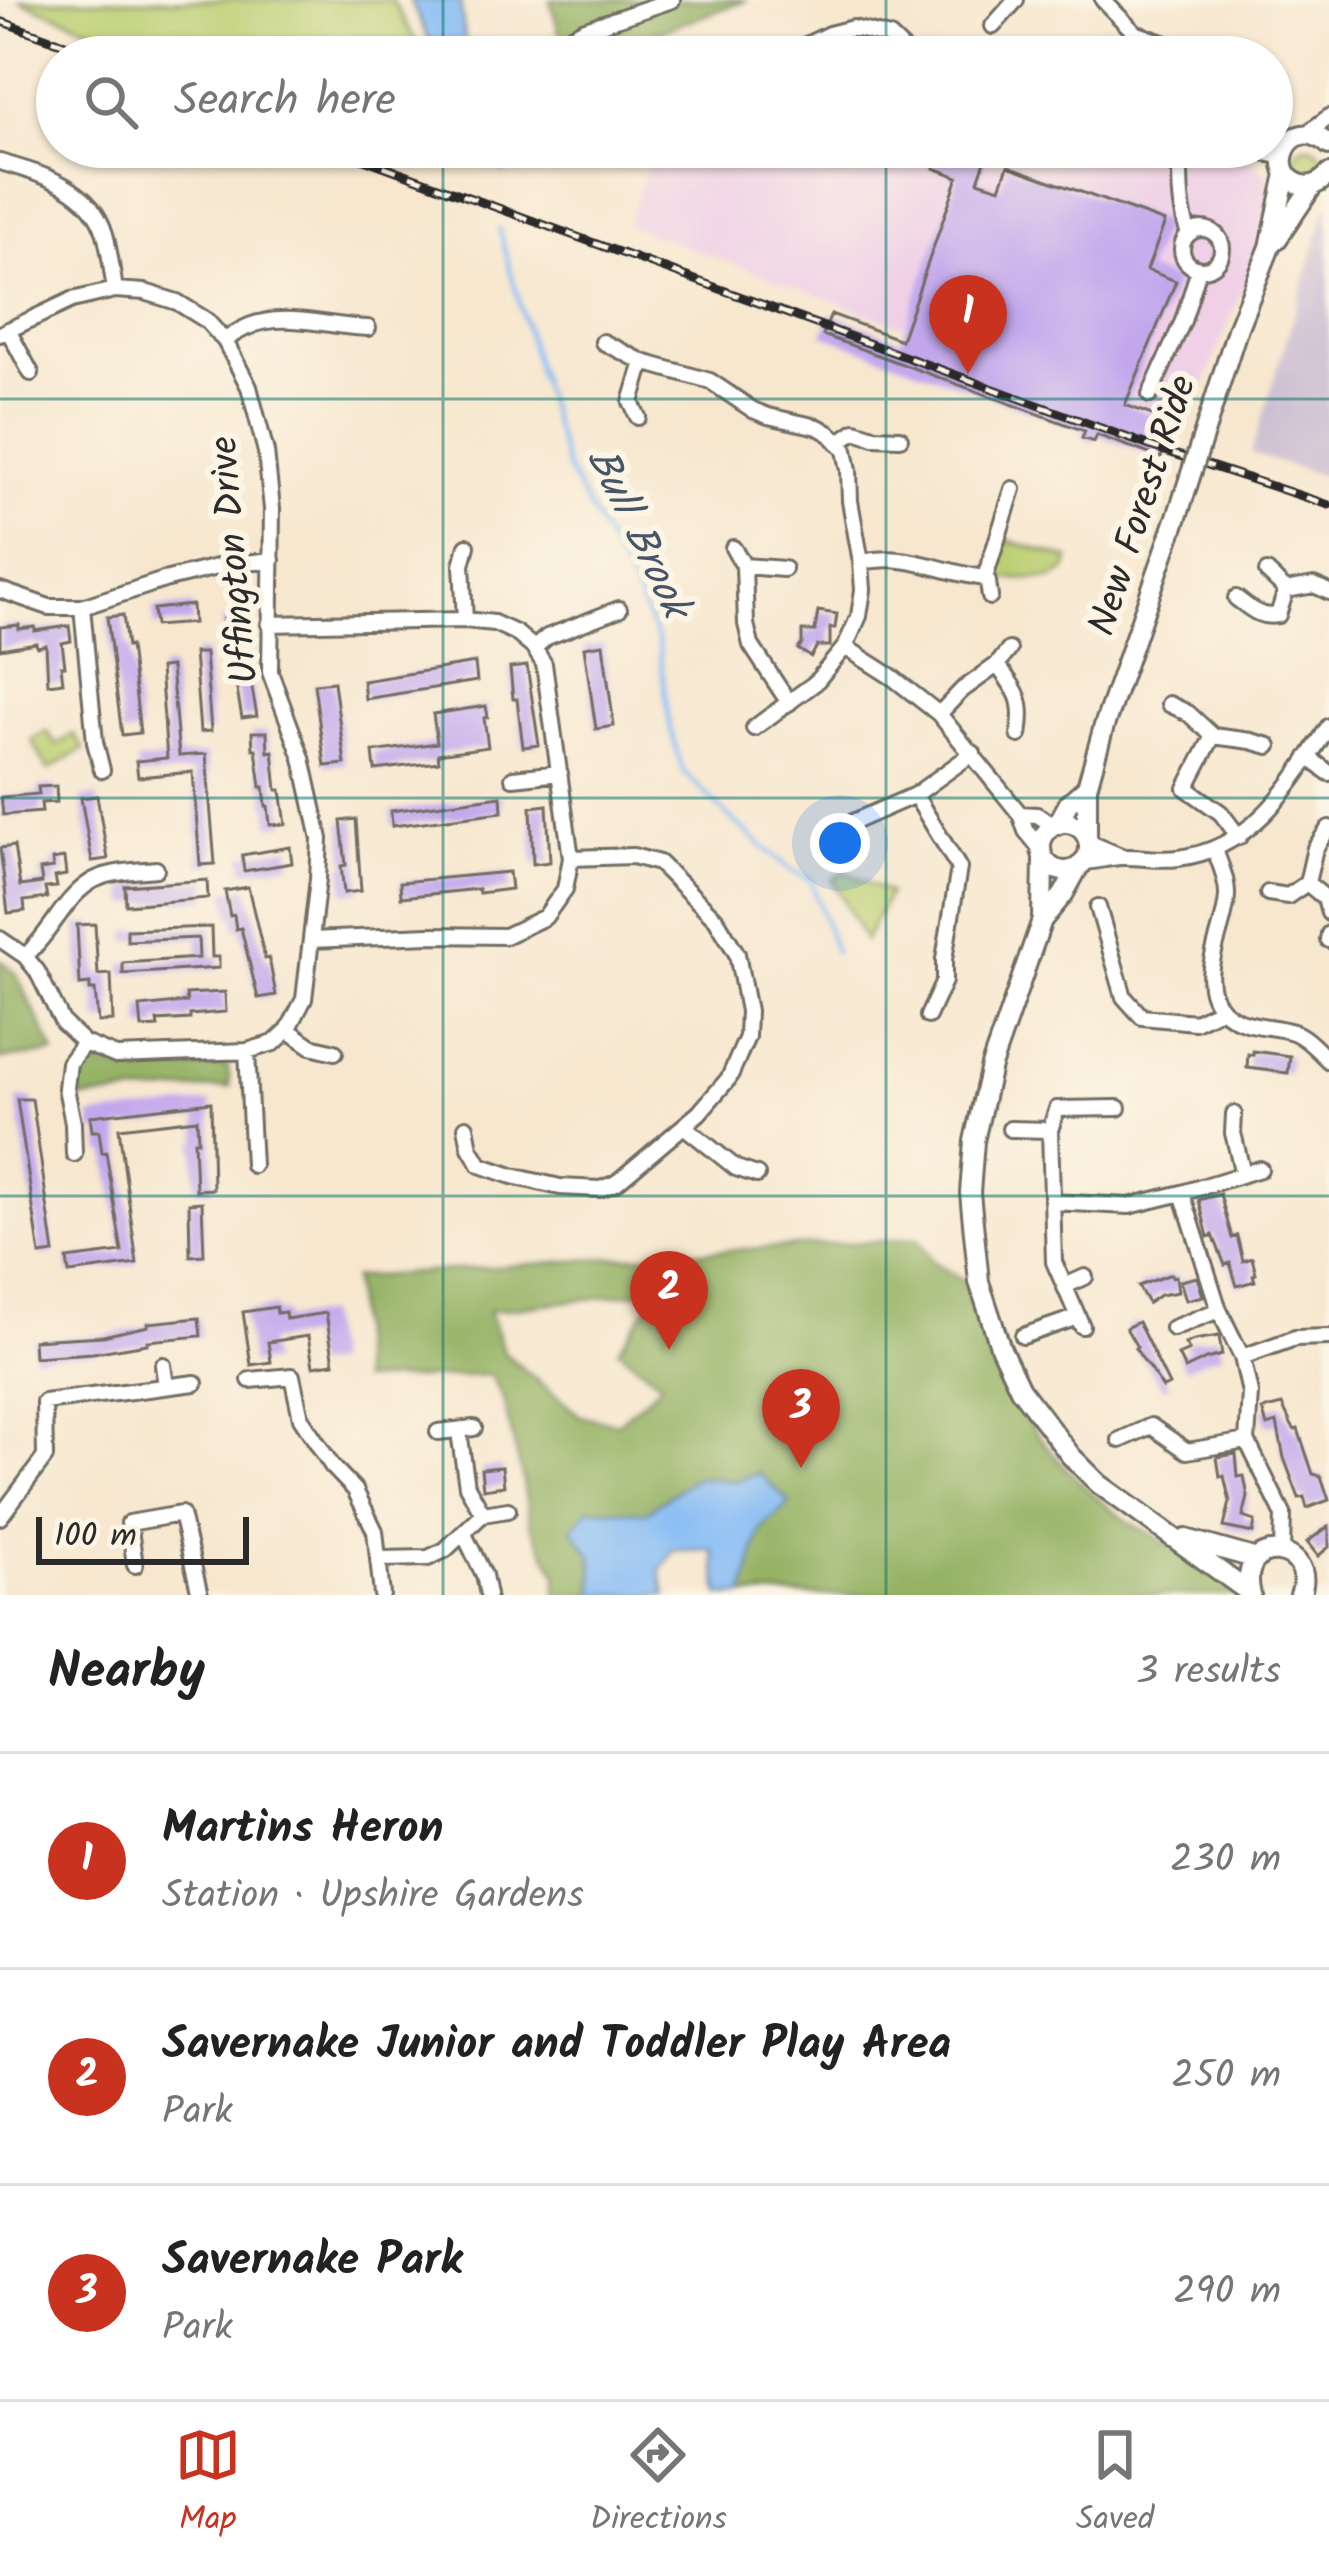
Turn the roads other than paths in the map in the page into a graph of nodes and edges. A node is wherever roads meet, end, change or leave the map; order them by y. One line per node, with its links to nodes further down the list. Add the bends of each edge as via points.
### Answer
1 (672, 0): 6 (street)
2 (1016, 0): 4 (street)
3 (1103, 0): 5 (street)
4 (993, 26)
5 (1135, 33): 9 (street); 10 (street)
6 (572, 36)
7 (825, 36): 8 (street, via 853,28)
8 (887, 36)
9 (1133, 36)
10 (1144, 36)
11 (1329, 117): 12 (street)
12 (1293, 145)
13 (1329, 145): 14 (main road, via 1315,135)
14 (1293, 147)
15 (0, 162): 23 (street, via 52,177 89,205 104,229)
16 (1180, 168): 20 (street)
17 (1284, 168): 21 (main road, New Forest Ride)
18 (1293, 168): 19 (main road, New Forest Ride, via 1298,184)
19 (1325, 178): 21 (main road, New Forest Ride)
20 (1189, 234): 22 (street, via 1183,256); 22 (street, via 1208,229 1222,243 1217,262)
21 (1270, 248): 70 (main road, New Forest Ride, bridge)
22 (1199, 269): 30 (street)
23 (115, 290): 25 (street, Uffington Drive); 26 (street, Uffington Drive, via 177,302)
24 (368, 328): 26 (street, via 264,319)
25 (4, 332): 29 (street)
26 (225, 340): 37 (street, Uffington Drive, via 249,387 266,452)
27 (603, 342): 28 (street)
28 (643, 362): 31 (street, via 631,402); 33 (street, via 710,381 753,410 818,427)
29 (32, 373)
30 (1150, 395)
31 (638, 417)
32 (900, 438): 33 (street, via 855,431)
33 (839, 442): 38 (street)
34 (1013, 489): 42 (street)
35 (466, 546): 50 (street)
36 (733, 548): 39 (street)
37 (272, 560): 48 (street, via 164,580); 51 (street, Uffington Drive)
38 (861, 562): 42 (street, via 909,559); 52 (street, via 859,616)
39 (744, 566): 40 (street); 56 (street, via 751,645)
40 (784, 569)
41 (1267, 572): 44 (street)
42 (985, 578): 46 (street)
43 (0, 590): 48 (street, via 49,607)
44 (1286, 590): 45 (street, via 1314,585); 47 (street, via 1278,615 1268,617)
45 (1329, 592)
46 (990, 597)
47 (1236, 598)
48 (82, 607): 66 (street)
49 (619, 610): 53 (street)
50 (465, 620): 51 (street); 53 (street, via 494,623)
51 (269, 624): 90 (street, Uffington Drive, via 270,672 320,839)
52 (844, 647): 56 (street); 58 (street)
53 (533, 648): 67 (street, via 544,664)
54 (1009, 650): 55 (street)
55 (997, 665): 58 (street); 61 (street, via 1023,710)
56 (788, 703): 60 (street)
57 (1169, 704): 62 (street)
58 (939, 714): 64 (street)
59 (1329, 726): 65 (street)
60 (754, 728)
61 (1018, 735)
62 (1213, 736): 63 (street); 76 (street, via 1186,788)
63 (1269, 746)
64 (973, 753): 71 (street); 72 (street)
65 (1308, 758): 68 (street); 76 (street)
66 (102, 770)
67 (560, 773): 69 (street); 81 (street)
68 (1329, 773)
69 (513, 778)
70 (1087, 787): 73 (main road, New Forest Ride); 77 (main road, New Forest Ride)
71 (915, 795): 74 (street); 93 (street, via 959,868 944,981)
72 (1021, 814): 73 (street); 79 (street)
73 (1056, 825): 77 (main road, via 1078,827); 79 (main road, New Forest Ride, via 1044,834)
74 (844, 826)
75 (1329, 828): 84 (street)
76 (1239, 837): 78 (street)
77 (1088, 840): 80 (street); 82 (main road, New Forest Ride)
78 (1215, 850): 80 (street); 92 (street, via 1227,900 1210,968)
79 (1042, 853): 82 (main road, via 1064,872); 88 (main road, New Forest Ride)
80 (1123, 857): 82 (street)
81 (572, 858): 90 (street, via 565,889 545,916 505,936); 102 (street, via 659,863 716,919 736,954 747,1036 730,1078)
82 (1081, 864): 88 (main road, New Forest Ride)
83 (156, 869): 91 (street, via 90,882)
84 (1307, 884): 85 (street, via 1288,896); 87 (street)
85 (1268, 893)
86 (1098, 907): 92 (street, via 1124,997 1142,1017 1195,1022)
87 (1329, 913)
88 (1042, 920): 131 (main road, New Forest Ride, via 974,1141 977,1273 1020,1389 1099,1484)
89 (0, 938): 91 (street)
90 (311, 940): 94 (street, Uffington Drive, via 304,999)
91 (25, 956): 95 (street, via 63,1023)
92 (1222, 1009): 98 (street, via 1250,1026 1294,1033)
93 (928, 1016)
94 (288, 1030): 96 (street); 97 (street)
95 (84, 1043): 96 (street, via 116,1056); 105 (street, via 69,1063 66,1088)
96 (247, 1051): 106 (street)
97 (335, 1052)
98 (1329, 1061)
99 (1118, 1108): 104 (street, via 1057,1108)
100 (1234, 1114): 108 (street)
101 (466, 1127): 102 (street, via 480,1165 539,1183 600,1189)
102 (685, 1127): 109 (street)
103 (1010, 1130): 104 (street)
104 (1050, 1130): 111 (street)
105 (74, 1154)
106 (253, 1165)
107 (1260, 1168): 108 (street)
108 (1244, 1174): 110 (street)
109 (757, 1175)
110 (1182, 1193): 111 (street, via 1129,1206); 114 (street)
111 (1052, 1202): 113 (street, via 1054,1262)
112 (1085, 1277): 113 (street)
113 (1065, 1286): 116 (street, via 1080,1322)
114 (1219, 1310): 115 (street); 118 (street)
115 (1173, 1328)
116 (1023, 1336)
117 (1329, 1337): 118 (street, via 1295,1338)
118 (1242, 1357): 125 (street)
119 (163, 1365): 122 (street)
120 (250, 1380): 134 (street, via 292,1376 301,1418 355,1490)
121 (195, 1383): 122 (street)
122 (166, 1386): 130 (street, via 44,1402 45,1457)
123 (438, 1432): 129 (street, via 466,1430 467,1486)
124 (1120, 1440): 125 (street, via 1150,1426 1187,1451)
125 (1247, 1441): 133 (street, via 1283,1514)
126 (182, 1496): 128 (street)
127 (508, 1510): 129 (street)
128 (181, 1514): 136 (street, via 122,1524); 139 (street)
129 (483, 1514): 132 (street)
130 (0, 1517)
131 (1165, 1531): 135 (main road, New Forest Ride); 138 (main road, New Forest Ride)
132 (464, 1534): 134 (street, via 428,1558); 141 (street)
133 (1282, 1552): 135 (main road); 142 (main road, via 1304,1572)
134 (380, 1559): 137 (street)
135 (1256, 1559): 138 (main road, New Forest Ride, via 1247,1574)
136 (135, 1565)
137 (382, 1594): 140 (street)
138 (1251, 1594)
139 (200, 1595)
140 (370, 1595)
141 (488, 1595)
142 (1300, 1595)

